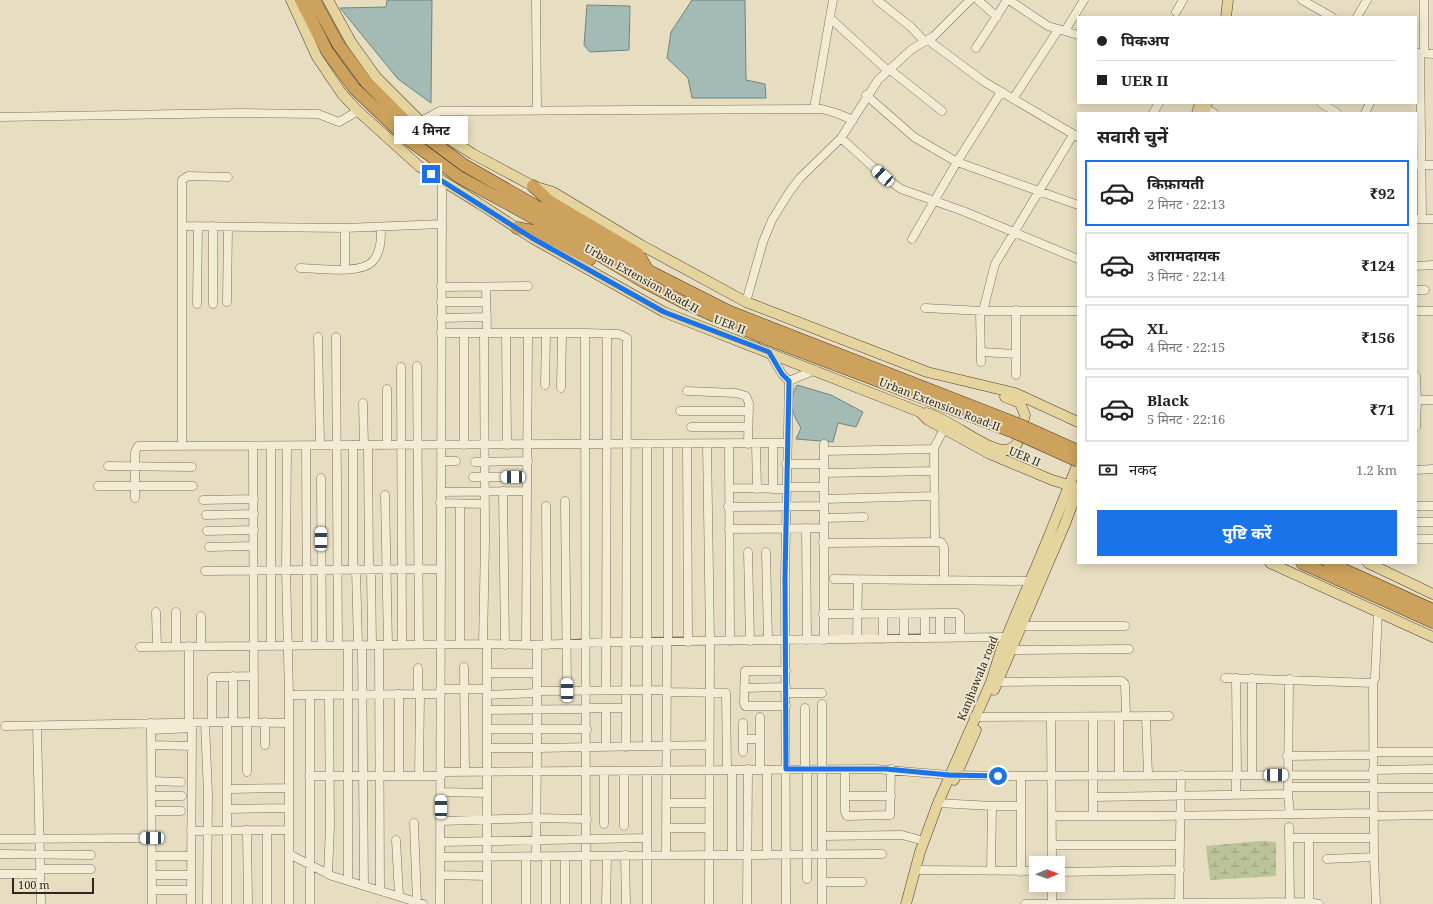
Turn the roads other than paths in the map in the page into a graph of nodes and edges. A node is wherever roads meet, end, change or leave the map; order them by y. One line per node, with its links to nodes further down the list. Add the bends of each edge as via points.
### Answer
1 (291, 0): 36 (main road, UER II, via 317,57 342,94)
2 (301, 0): 41 (highway, Urban Extension Road-II, via 327,51 354,88)
3 (314, 0): 41 (highway, Urban Extension Road-II, via 338,44 366,82)
4 (328, 0): 41 (main road, via 350,42)
5 (536, 0): 35 (street)
6 (833, 0): 22 (street)
7 (877, 0): 25 (street)
8 (970, 0): 25 (street)
9 (978, 0): 21 (street)
10 (1008, 0): 21 (street); 23 (street, via 1048,26)
11 (1084, 0): 23 (street)
12 (1183, 0): 17 (street)
13 (1228, 0): 18 (main road)
14 (1302, 0): 19 (street)
15 (1367, 0): 20 (street)
16 (1424, 0): 27 (street)
17 (1176, 12)
18 (1226, 16)
19 (1330, 16)
20 (1358, 16)
21 (997, 17): 26 (street)
22 (830, 18): 29 (street); 34 (street)
23 (1062, 30): 24 (street); 32 (street)
24 (1077, 35)
25 (926, 40): 29 (street); 30 (street)
26 (976, 48)
27 (1420, 53): 28 (street); 46 (street)
28 (1433, 54)
29 (888, 69): 31 (street); 37 (street)
30 (1001, 92): 32 (street); 45 (street)
31 (866, 95): 40 (street); 45 (street, via 914,137)
32 (1013, 99): 42 (street)
33 (1323, 104): 38 (street)
34 (814, 109): 35 (street); 40 (street, via 830,111)
35 (537, 110): 41 (street, via 440,111)
36 (358, 111): 39 (street, via 339,122 318,114); 44 (main road, UER II)
37 (942, 111)
38 (1335, 112)
39 (0, 117)
40 (853, 120): 43 (street)
41 (410, 130): 44 (street); 50 (main road, via 473,154); 71 (highway, Urban Extension Road-II)
42 (1076, 136): 51 (street)
43 (841, 138): 52 (street, via 891,183 907,192); 80 (street, via 800,178 780,206 763,242)
44 (392, 142): 49 (main road, UER II, via 420,167)
45 (957, 162): 51 (street); 52 (street)
46 (1419, 165): 47 (street); 54 (street)
47 (1433, 165)
48 (228, 177): 57 (street, via 184,178)
49 (442, 181): 56 (street); 63 (main road, UER II)
50 (533, 186): 71 (highway, via 550,202 638,254); 80 (main road, via 553,192 641,245)
51 (1040, 191): 53 (street); 64 (street)
52 (934, 201): 64 (street); 65 (street)
53 (1077, 205)
54 (1419, 219): 55 (street)
55 (1433, 219)
56 (442, 224): 62 (street); 74 (street)
57 (182, 226): 58 (street); 150 (street)
58 (198, 226): 59 (street); 81 (street)
59 (213, 226): 60 (street); 82 (street)
60 (228, 227): 61 (street); 77 (street)
61 (346, 228): 62 (street); 70 (street)
62 (381, 228): 70 (street, via 379,249 373,262 361,268)
63 (517, 228): 71 (highway, via 538,232 620,276); 103 (main road, UER II, via 664,312)
64 (1015, 233): 66 (street); 85 (street, via 996,264)
65 (912, 239)
66 (1077, 259)
67 (1433, 265): 68 (street)
68 (1417, 266)
69 (300, 268): 70 (street)
70 (345, 269)
71 (647, 276): 91 (highway, Urban Extension Road-II, via 728,311)
72 (528, 286): 73 (street)
73 (486, 287): 74 (street); 79 (street)
74 (441, 288): 78 (street)
75 (1417, 290): 76 (street)
76 (1425, 290)
77 (227, 302)
78 (441, 302): 79 (street); 90 (street)
79 (486, 302): 89 (street)
80 (746, 302): 110 (main road)
81 (197, 304)
82 (213, 304)
83 (925, 308): 85 (street)
84 (1016, 310): 85 (street); 86 (street); 105 (street)
85 (982, 311): 104 (street)
86 (1077, 311)
87 (1417, 311): 88 (street)
88 (1433, 311)
89 (487, 317): 90 (street); 94 (street)
90 (441, 318): 92 (street)
91 (763, 331): 156 (highway, Urban Extension Road-II, bridge, via 1013,422); 162 (highway, Urban Extension Road-II, bridge, via 1016,433)
92 (441, 333): 93 (street); 131 (street)
93 (464, 333): 94 (street); 143 (street)
94 (485, 333): 95 (street); 144 (street)
95 (506, 333): 97 (street); 145 (street)
96 (585, 333): 99 (street); 100 (street); 132 (street)
97 (528, 334): 98 (street); 146 (street)
98 (546, 334): 99 (street); 113 (street)
99 (562, 334): 114 (street)
100 (607, 334): 133 (street); 147 (street, via 623,335 627,338)
101 (336, 336): 139 (street)
102 (318, 337): 138 (street)
103 (769, 352): 109 (main road, UER II); 112 (street)
104 (981, 352): 105 (street); 106 (street)
105 (1016, 354): 111 (street)
106 (981, 362)
107 (417, 366): 130 (street)
108 (401, 367): 129 (street)
109 (815, 370): 112 (street); 122 (main road, UER II)
110 (927, 372): 122 (main road, via 944,380 1014,399 1020,404 1025,415 1017,444 1008,450 988,445 949,422); 123 (main road, via 1015,393)
111 (1016, 375)
112 (789, 381): 128 (street)
113 (545, 385)
114 (561, 388)
115 (386, 389): 142 (street)
116 (687, 391): 121 (street, via 743,394 748,399)
117 (1417, 400): 118 (street)
118 (1433, 400)
119 (363, 403): 141 (street)
120 (680, 411): 121 (street)
121 (749, 411): 124 (street)
122 (920, 412): 126 (main road, UER II)
123 (1077, 422)
124 (748, 426): 125 (street); 137 (street)
125 (691, 427)
126 (944, 429): 155 (street); 180 (main road, UER II, via 990,454)
127 (773, 443): 128 (street); 137 (street); 184 (street)
128 (787, 443): 163 (street)
129 (400, 444): 130 (street); 142 (street); 231 (street)
130 (417, 444): 131 (street); 232 (street)
131 (442, 444): 143 (street); 157 (street)
132 (585, 444): 133 (street); 146 (street); 285 (street)
133 (606, 444): 147 (street); 275 (street)
134 (687, 444): 135 (street); 149 (street); 279 (street)
135 (707, 444): 136 (street); 272 (street)
136 (728, 444): 137 (street); 181 (street)
137 (752, 444): 183 (street)
138 (320, 445): 139 (street); 154 (street)
139 (335, 445): 140 (street); 239 (street)
140 (353, 445): 141 (street); 228 (street)
141 (366, 445): 142 (street); 229 (street)
142 (387, 445)
143 (464, 445): 144 (street)
144 (485, 445): 145 (street); 161 (street)
145 (507, 445): 146 (street)
146 (528, 445): 159 (street)
147 (626, 445): 148 (street); 276 (street)
148 (647, 445): 149 (street); 277 (street)
149 (668, 445): 278 (street)
150 (182, 446): 151 (street); 165 (street, via 138,446 135,452)
151 (253, 446): 152 (street); 192 (street)
152 (271, 446): 153 (street); 235 (street)
153 (286, 446): 154 (street); 236 (street)
154 (306, 446): 237 (street)
155 (934, 449): 167 (street, via 824,447); 171 (street)
156 (1077, 451)
157 (441, 461): 158 (street); 187 (street)
158 (456, 461)
159 (528, 461): 161 (street); 174 (street)
160 (475, 462): 161 (street)
161 (485, 462): 173 (street)
162 (1077, 462)
163 (786, 464): 167 (street); 182 (street)
164 (108, 466): 165 (street)
165 (135, 466): 166 (street); 177 (street)
166 (192, 467)
167 (824, 468): 171 (street); 179 (street)
168 (1433, 469): 170 (street)
169 (1077, 470): 180 (main road, Kanjhawala road)
170 (1417, 470)
171 (934, 471): 190 (street)
172 (473, 477): 173 (street)
173 (485, 477): 174 (street); 188 (street)
174 (527, 477): 186 (street)
175 (321, 478): 238 (street)
176 (98, 486): 177 (street)
177 (135, 486): 178 (street); 191 (street)
178 (193, 486)
179 (824, 487): 182 (street); 195 (street)
180 (1075, 487): 244 (main road, Kanjhawala road); 258 (main road, Kanjhawala road, via 1065,524)
181 (729, 488): 183 (street); 203 (street)
182 (786, 488): 184 (street); 200 (street)
183 (757, 489): 184 (street)
184 (773, 489)
185 (503, 491): 186 (street); 188 (street); 293 (street)
186 (527, 491): 294 (street)
187 (441, 492): 188 (street); 196 (street)
188 (485, 492): 198 (street)
189 (385, 495): 230 (street)
190 (934, 496): 195 (street); 218 (street)
191 (136, 498)
192 (254, 499): 193 (street); 204 (street)
193 (203, 500)
194 (565, 501): 297 (street)
195 (824, 502): 200 (street); 206 (street)
196 (440, 503): 197 (street); 233 (street)
197 (460, 504): 198 (street); 283 (street)
198 (485, 504): 284 (street)
199 (546, 506): 296 (street)
200 (786, 506): 203 (street); 210 (street)
201 (1417, 506): 202 (street)
202 (1430, 506): 209 (street)
203 (728, 507): 213 (street)
204 (254, 514): 205 (street); 214 (street)
205 (206, 515)
206 (824, 518): 207 (street); 212 (street)
207 (864, 518)
208 (1417, 522): 209 (street)
209 (1430, 522)
210 (786, 527): 211 (street); 213 (street); 269 (street)
211 (806, 528): 212 (street); 270 (street)
212 (824, 528): 219 (street)
213 (729, 529): 273 (street)
214 (254, 530): 215 (street); 220 (street)
215 (207, 531)
216 (1417, 539): 217 (street)
217 (1433, 539)
218 (935, 542): 219 (street); 242 (street, via 943,542 944,545)
219 (823, 543): 251 (street)
220 (253, 546): 221 (street); 234 (street)
221 (209, 547)
222 (748, 552): 274 (street)
223 (766, 552): 268 (street)
224 (1272, 564): 249 (main road)
225 (1309, 564): 227 (highway)
226 (1371, 564): 245 (main road)
227 (1329, 567): 246 (highway); 257 (highway)
228 (354, 569): 229 (street); 239 (street); 290 (street)
229 (370, 569): 230 (street); 291 (street)
230 (386, 569): 231 (street); 292 (street)
231 (401, 569): 232 (street); 280 (street)
232 (418, 569): 233 (street); 281 (street)
233 (440, 569): 282 (street)
234 (252, 570): 235 (street); 240 (street); 301 (street)
235 (270, 570): 236 (street); 302 (street)
236 (286, 570): 237 (street); 303 (street)
237 (306, 570): 238 (street); 286 (street)
238 (321, 570): 239 (street); 287 (street)
239 (337, 570): 288 (street)
240 (205, 571)
241 (834, 579): 243 (street)
242 (944, 579): 243 (street); 244 (street)
243 (858, 580): 252 (street)
244 (1030, 581): 258 (main road, Kanjhawala road)
245 (1433, 594)
246 (1433, 610)
247 (156, 612): 305 (street)
248 (176, 612): 298 (street)
249 (1378, 612): 260 (main road); 320 (street)
250 (940, 613): 255 (street); 264 (street); 265 (street, via 959,615)
251 (823, 614): 252 (street); 271 (street)
252 (858, 614): 253 (street); 266 (street)
253 (884, 614): 254 (street); 267 (street)
254 (904, 614): 255 (street); 262 (street)
255 (925, 614): 263 (street)
256 (201, 616): 300 (street)
257 (1433, 622)
258 (1017, 626): 259 (street); 261 (main road, Kanjhawala road); 307 (main road, Kanjhawala road)
259 (1125, 626)
260 (1433, 636)
261 (1007, 637): 265 (street); 307 (main road, Kanjhawala road)
262 (904, 638): 263 (street); 267 (street)
263 (925, 638): 264 (street)
264 (940, 638): 265 (street)
265 (960, 638)
266 (857, 639): 267 (street); 271 (street)
267 (883, 639)
268 (768, 640): 269 (street); 274 (street)
269 (785, 640): 270 (street); 310 (street)
270 (807, 640): 271 (street)
271 (824, 640)
272 (710, 641): 273 (street); 279 (street); 333 (street)
273 (730, 641): 274 (street)
274 (750, 641)
275 (608, 642): 276 (street); 285 (street); 325 (street)
276 (627, 642): 277 (street); 326 (street)
277 (647, 642): 278 (street); 327 (street)
278 (667, 642): 279 (street); 329 (street)
279 (688, 642)
280 (402, 644): 281 (street); 292 (street)
281 (419, 644): 282 (street)
282 (440, 644): 283 (street); 330 (street)
283 (460, 644): 284 (street)
284 (485, 644): 293 (street); 311 (street)
285 (587, 644): 297 (street); 323 (street)
286 (307, 645): 287 (street); 303 (street)
287 (322, 645): 288 (street)
288 (338, 645): 289 (street)
289 (348, 645): 290 (street); 337 (street)
290 (360, 645): 291 (street); 338 (street)
291 (375, 645): 292 (street); 339 (street)
292 (388, 645)
293 (505, 645): 294 (street)
294 (526, 645): 295 (street)
295 (537, 645): 296 (street); 312 (street)
296 (547, 645): 297 (street)
297 (566, 645): 324 (street)
298 (176, 646): 299 (street); 305 (street)
299 (189, 646): 300 (street); 364 (street)
300 (201, 646): 301 (street)
301 (254, 646): 302 (street); 314 (street)
302 (271, 646): 303 (street)
303 (288, 646): 342 (street)
304 (140, 647): 305 (street)
305 (156, 647)
306 (1129, 649): 307 (street)
307 (1006, 650): 319 (main road, Kanjhawala road)
308 (464, 667): 322 (street)
309 (418, 668): 341 (street)
310 (786, 671): 321 (street, via 745,671); 328 (street)
311 (487, 673): 312 (street); 331 (street)
312 (536, 673): 332 (street)
313 (233, 676): 314 (street); 358 (street, via 212,678); 359 (street)
314 (254, 676): 360 (street)
315 (1225, 678): 316 (street)
316 (1236, 678): 317 (street); 415 (street)
317 (1252, 678): 318 (street); 416 (street)
318 (1289, 679): 320 (street); 387 (street)
319 (994, 682): 351 (street, via 1122,681 1125,684); 356 (main road, Kanjhawala road)
320 (1373, 683): 386 (street)
321 (744, 688): 328 (street); 344 (street, via 745,706)
322 (464, 689): 330 (street); 331 (street); 403 (street)
323 (586, 689): 324 (street); 325 (street); 348 (street)
324 (567, 690): 332 (street)
325 (606, 690): 326 (street)
326 (626, 690): 327 (street); 346 (street)
327 (646, 690): 329 (street); 378 (street)
328 (786, 690): 334 (street); 344 (street)
329 (666, 691): 333 (street); 379 (street)
330 (440, 692): 341 (street); 408 (street)
331 (487, 692): 332 (street); 349 (street)
332 (536, 692): 350 (street)
333 (709, 692): 375 (street); 396 (street, via 727,694)
334 (822, 693)
335 (310, 694): 336 (street); 342 (street); 418 (street)
336 (328, 694): 337 (street); 419 (street)
337 (348, 694): 338 (street); 420 (street)
338 (363, 694): 339 (street); 421 (street)
339 (379, 694): 340 (street); 409 (street)
340 (399, 694): 341 (street); 410 (street)
341 (419, 694): 422 (street)
342 (289, 695): 362 (street)
343 (822, 704): 390 (street)
344 (786, 706): 388 (street)
345 (606, 708): 346 (street); 348 (street); 381 (street)
346 (626, 708): 377 (street)
347 (805, 708): 389 (street)
348 (586, 709): 350 (street); 370 (street)
349 (487, 710): 350 (street); 368 (street)
350 (537, 710): 369 (street)
351 (1123, 716): 352 (street); 354 (street); 412 (street)
352 (1146, 716): 353 (street); 413 (street)
353 (1169, 716)
354 (1093, 717): 357 (street); 425 (street)
355 (760, 718): 372 (street)
356 (978, 718): 357 (street); 411 (main road, Kanjhawala road)
357 (1051, 718): 424 (street)
358 (208, 722): 359 (street); 364 (street); 471 (street)
359 (230, 722): 360 (street); 448 (street)
360 (251, 722): 361 (street); 402 (street)
361 (265, 722): 362 (street); 374 (street)
362 (289, 723): 428 (street)
363 (743, 723): 371 (street)
364 (191, 725): 367 (street); 376 (street)
365 (5, 726): 366 (street)
366 (36, 726): 367 (street); 481 (street)
367 (151, 726): 373 (street)
368 (487, 729): 369 (street); 382 (street)
369 (536, 729): 370 (street); 383 (street)
370 (587, 729): 380 (street)
371 (743, 739): 372 (street); 384 (street)
372 (760, 739): 398 (street)
373 (152, 745): 376 (street); 426 (street)
374 (265, 745)
375 (709, 745): 379 (street); 395 (street)
376 (192, 746): 470 (street)
377 (626, 746): 378 (street); 381 (street)
378 (647, 746): 379 (street)
379 (666, 746): 394 (street)
380 (587, 747): 381 (street); 383 (street); 406 (street)
381 (606, 747)
382 (487, 748): 383 (street); 404 (street)
383 (537, 748): 405 (street)
384 (743, 752)
385 (1433, 752): 386 (street)
386 (1373, 753): 387 (street); 407 (street)
387 (1287, 756): 417 (street)
388 (786, 769): 389 (street); 398 (street); 492 (street)
389 (806, 769): 390 (street); 493 (street)
390 (822, 769): 391 (street); 473 (street)
391 (845, 769): 392 (street); 438 (street)
392 (891, 769): 411 (street); 439 (street)
393 (1433, 769): 407 (street)
394 (666, 770): 395 (street); 401 (street); 442 (street)
395 (710, 770): 396 (street); 443 (street)
396 (729, 770): 397 (street); 500 (street)
397 (748, 770): 398 (street); 501 (street)
398 (764, 770): 502 (street)
399 (604, 771): 400 (street); 406 (street); 462 (street)
400 (624, 771): 401 (street); 463 (street)
401 (647, 771): 476 (street)
402 (247, 772)
403 (465, 772): 404 (street); 408 (street)
404 (487, 772): 405 (street); 434 (street)
405 (536, 772): 406 (street); 457 (street)
406 (586, 772): 458 (street)
407 (1373, 772): 417 (street); 429 (street)
408 (441, 774): 422 (street); 433 (street)
409 (379, 775): 410 (street); 421 (street); 539 (street)
410 (399, 775): 422 (street)
411 (953, 775): 423 (street); 444 (main road, Kanjhawala road)
412 (1119, 775): 413 (street); 425 (street)
413 (1148, 775): 414 (street)
414 (1181, 775): 415 (street); 440 (street)
415 (1237, 775): 416 (street); 435 (street)
416 (1252, 775): 417 (street)
417 (1288, 775): 432 (street)
418 (309, 776): 419 (street); 517 (street)
419 (330, 776): 420 (street); 527 (street)
420 (349, 776): 421 (street); 533 (street)
421 (364, 776): 536 (street)
422 (420, 776)
423 (1021, 776): 424 (street); 446 (street)
424 (1053, 776): 425 (street); 454 (street)
425 (1093, 776): 441 (street)
426 (152, 781): 427 (street); 436 (street)
427 (182, 782)
428 (288, 788): 431 (street); 447 (street)
429 (1373, 788): 430 (street); 432 (street); 452 (street)
430 (1433, 788)
431 (232, 789)
432 (1288, 791): 435 (street); 451 (street)
433 (441, 792): 434 (street); 460 (street)
434 (487, 793): 459 (street)
435 (1236, 795): 440 (street)
436 (152, 796): 437 (street); 449 (street)
437 (182, 796)
438 (844, 796): 439 (street); 439 (street, via 844,812 847,816 889,816)
439 (891, 796)
440 (1180, 796): 441 (street); 456 (street)
441 (1093, 797): 455 (street)
442 (666, 803): 443 (street); 465 (street)
443 (709, 803): 466 (street)
444 (941, 803): 445 (street); 485 (main road, Kanjhawala road); 519 (main road, Kanjhawala road)
445 (992, 806): 446 (street); 521 (street)
446 (1021, 806): 524 (street)
447 (288, 808): 448 (street); 469 (street)
448 (227, 809): 472 (street)
449 (152, 811): 450 (street); 474 (street)
450 (181, 811)
451 (1290, 814): 452 (street); 456 (street)
452 (1374, 814): 453 (street); 479 (street)
453 (1433, 815)
454 (1052, 816): 455 (street); 487 (street)
455 (1093, 816): 456 (street)
456 (1180, 816): 488 (street)
457 (536, 818): 458 (street); 459 (street); 483 (street)
458 (587, 819): 475 (street)
459 (487, 820): 460 (street); 484 (street)
460 (442, 821): 486 (street)
461 (414, 823): 543 (street)
462 (604, 824)
463 (624, 826)
464 (1289, 827): 477 (street)
465 (666, 828): 466 (street); 498 (street)
466 (710, 828): 499 (street)
467 (248, 830): 468 (street); 472 (street); 554 (street)
468 (267, 830): 469 (street); 555 (street)
469 (288, 830): 491 (street)
470 (191, 831): 471 (street); 504 (street)
471 (207, 831): 472 (street); 552 (street)
472 (227, 831): 553 (street)
473 (822, 836): 485 (street, via 902,835); 494 (street)
474 (152, 838): 481 (street); 503 (street)
475 (586, 838): 476 (street); 483 (street); 505 (street)
476 (646, 838): 497 (street)
477 (1289, 838): 478 (street); 548 (street)
478 (1309, 838): 479 (street); 542 (street)
479 (1374, 838): 515 (street)
480 (0, 839): 481 (street)
481 (40, 839): 490 (street)
482 (396, 840): 541 (street)
483 (536, 840): 484 (street); 512 (street)
484 (487, 841): 486 (street); 510 (street)
485 (924, 841): 519 (main road, Kanjhawala road)
486 (441, 842): 509 (street)
487 (1052, 845): 488 (street); 508 (street)
488 (1180, 845): 520 (street)
489 (0, 854): 490 (street)
490 (40, 854): 496 (street); 523 (street)
491 (288, 854): 517 (street); 556 (street)
492 (786, 854): 493 (street); 502 (street); 569 (street)
493 (807, 854): 494 (street); 532 (street)
494 (823, 854): 495 (street); 534 (street)
495 (882, 854)
496 (91, 855)
497 (646, 855): 498 (street); 507 (street); 566 (street)
498 (666, 855): 499 (street)
499 (710, 855): 500 (street); 567 (street)
500 (732, 855): 501 (street)
501 (747, 855): 502 (street); 568 (street)
502 (767, 855)
503 (152, 856): 504 (street); 528 (street)
504 (191, 856): 529 (street)
505 (586, 856): 506 (street); 514 (street); 563 (street)
506 (607, 856): 507 (street); 564 (street)
507 (625, 856): 565 (street)
508 (1052, 856)
509 (440, 857): 510 (street); 530 (street)
510 (487, 857): 511 (street); 531 (street)
511 (526, 857): 512 (street); 560 (street)
512 (536, 857): 513 (street)
513 (546, 857): 514 (street); 561 (street)
514 (565, 857): 562 (street)
515 (1374, 858): 516 (street); 580 (street)
516 (1327, 859)
517 (309, 864): 527 (street); 557 (street)
518 (90, 869): 523 (street)
519 (918, 870): 521 (street); 571 (main road, Kanjhawala road); 572 (main road, Kanjhawala road)
520 (1180, 870): 525 (street); 544 (street)
521 (991, 871): 524 (street)
522 (1029, 871): 524 (street)
523 (40, 872): 526 (street); 549 (street)
524 (1021, 872)
525 (1065, 872)
526 (0, 874)
527 (328, 874): 533 (street)
528 (152, 875): 529 (street); 537 (street)
529 (191, 875): 538 (street)
530 (440, 875): 531 (street); 558 (street)
531 (487, 876): 559 (street)
532 (807, 879)
533 (348, 881): 536 (street)
534 (822, 882): 535 (street); 570 (street)
535 (862, 882)
536 (364, 886): 539 (street)
537 (152, 890): 538 (street); 550 (street)
538 (191, 890): 551 (street)
539 (380, 890): 541 (street)
540 (1052, 892): 574 (street)
541 (398, 895): 543 (street)
542 (1309, 902): 548 (street); 579 (street)
543 (420, 903)
544 (1179, 903): 545 (street); 578 (street)
545 (1196, 903): 546 (street)
546 (1224, 903): 547 (street)
547 (1240, 903): 548 (street)
548 (1290, 903)
549 (41, 904)
550 (152, 904)
551 (191, 904)
552 (207, 904)
553 (227, 904)
554 (248, 904)
555 (267, 904)
556 (288, 904)
557 (310, 904)
558 (440, 904)
559 (487, 904)
560 (526, 904)
561 (546, 904)
562 (565, 904)
563 (586, 904)
564 (606, 904)
565 (626, 904)
566 (647, 904)
567 (709, 904)
568 (747, 904)
569 (786, 904)
570 (822, 904)
571 (906, 904)
572 (911, 904)
573 (1025, 904): 574 (street)
574 (1052, 904): 575 (street)
575 (1071, 904): 576 (street)
576 (1090, 904): 577 (street)
577 (1126, 904): 578 (street)
578 (1157, 904)
579 (1318, 904)
580 (1376, 904)

